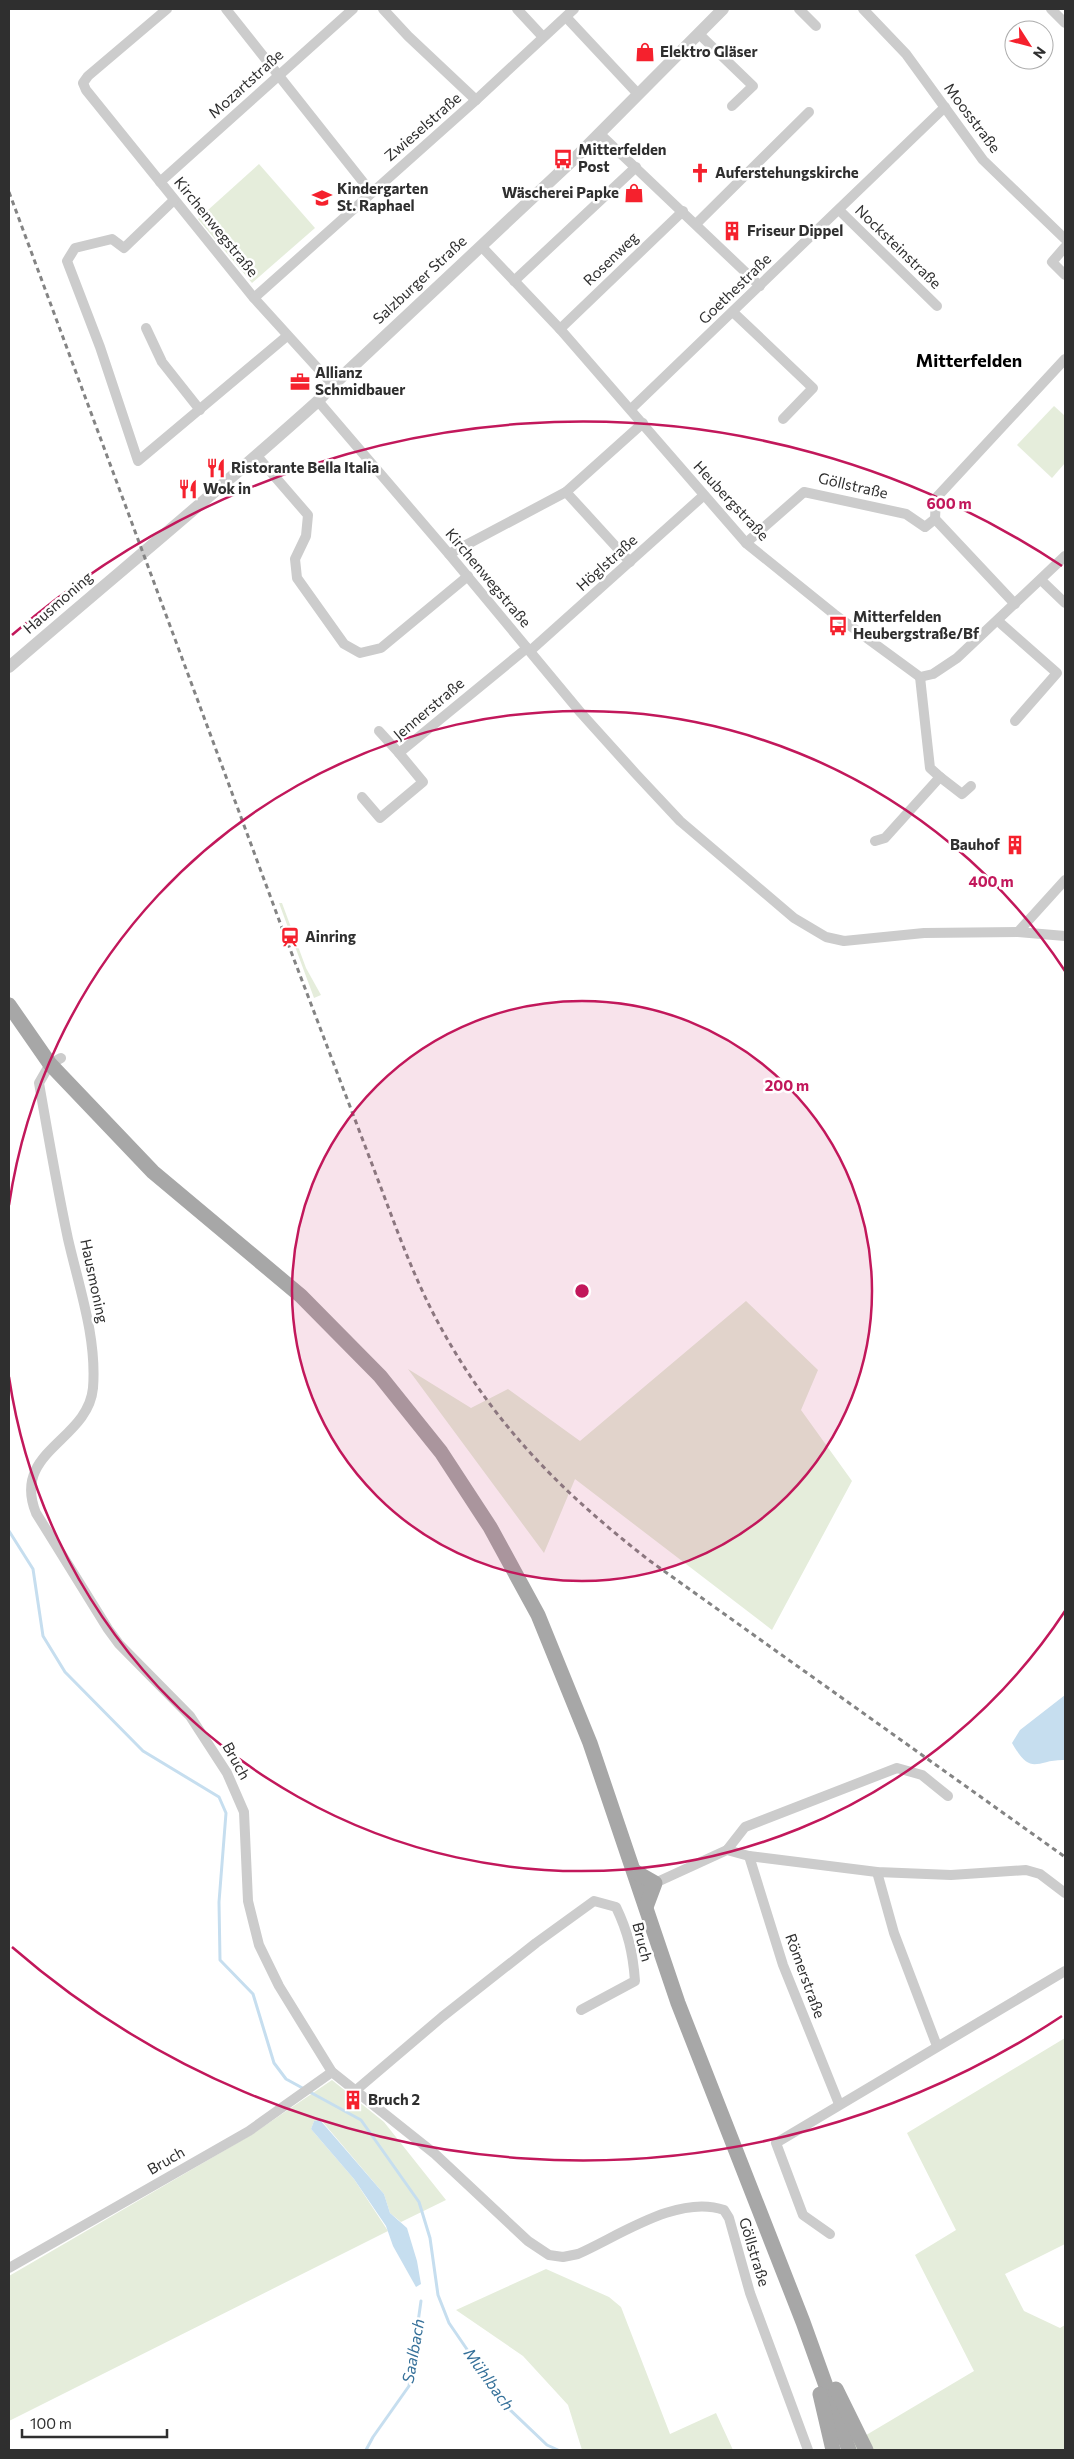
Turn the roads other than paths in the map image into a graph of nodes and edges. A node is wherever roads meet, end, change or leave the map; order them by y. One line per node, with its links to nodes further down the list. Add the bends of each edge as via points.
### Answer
1 (167, 9): 24 (street, Kirchenwegstraße, via 83,82 86,90)
2 (226, 9): 16 (street)
3 (353, 9): 16 (street, Mozartstraße)
4 (383, 9): 18 (street)
5 (518, 9): 15 (street)
6 (574, 9): 11 (street, Zwieselstraße)
7 (723, 9): 14 (street, Salzburger Straße)
8 (798, 9): 13 (street)
9 (863, 9): 20 (street, Moosstraße, via 906,54)
10 (1051, 9): 12 (street)
11 (566, 17): 15 (street, Zwieselstraße); 17 (street)
12 (1065, 23)
13 (816, 26)
14 (699, 34): 17 (street, Salzburger Straße); 19 (street, via 752,86)
15 (543, 37): 18 (street, Zwieselstraße)
16 (278, 74): 24 (street, Mozartstraße); 25 (street)
17 (638, 94): 22 (street, Salzburger Straße)
18 (476, 100): 25 (street, Zwieselstraße)
19 (732, 106)
20 (945, 107): 27 (street, Goethestraße); 30 (street, Moosstraße, via 983,160)
21 (809, 112): 29 (street)
22 (599, 133): 23 (street); 31 (street, Salzburger Straße)
23 (636, 167): 28 (street); 34 (street)
24 (160, 182): 26 (street, Kirchenwegstraße)
25 (371, 192): 36 (street, Zwieselstraße)
26 (174, 200): 36 (street, Kirchenwegstraße); 45 (street, via 124,248 112,239 76,248 67,261 138,461)
27 (839, 210): 35 (street, Goethestraße); 37 (street, Nocksteinstraße)
28 (683, 211): 29 (street); 40 (street, Rosenweg)
29 (696, 224): 35 (street)
30 (1065, 239)
31 (481, 246): 34 (street, Heubergstraße); 43 (street, Salzburger Straße)
32 (1065, 248): 33 (street, via 1052,262)
33 (1065, 275)
34 (514, 281): 40 (street, Heubergstraße)
35 (760, 286): 38 (street, Goethestraße)
36 (254, 298): 41 (street, Kirchenwegstraße)
37 (937, 306)
38 (733, 312): 46 (street, Goethestraße); 47 (street, via 813,388)
39 (146, 328): 45 (street, via 162,362)
40 (560, 329): 46 (street, Heubergstraße)
41 (287, 336): 43 (street, Kirchenwegstraße); 45 (street)
42 (1065, 359): 52 (street, via 936,498)
43 (333, 384): 44 (street, Salzburger Straße)
44 (318, 401): 49 (street, Salzburger Straße); 54 (street, Kirchenwegstraße)
45 (200, 410)
46 (631, 410): 48 (street, Heubergstraße)
47 (783, 420)
48 (643, 423): 50 (street); 51 (street, Heubergstraße)
49 (257, 456): 57 (street, Salzburger Straße); 58 (street, via 308,515 306,536 295,558 297,578 344,644 360,653 381,648)
50 (566, 492): 54 (street); 56 (street)
51 (704, 496): 53 (street, Heubergstraße); 56 (street, Höglstraße)
52 (935, 519): 53 (street, Göllstraße, via 925,527 906,514 804,492); 61 (street)
53 (746, 543): 65 (street, Heubergstraße, via 834,614)
54 (449, 554): 58 (street, Kirchenwegstraße)
55 (1065, 556): 59 (street)
56 (630, 562): 63 (street, Höglstraße)
57 (128, 564): 64 (street, Hausmoning)
58 (468, 576): 63 (street, Kirchenwegstraße)
59 (1041, 580): 60 (street); 61 (street)
60 (1065, 603)
61 (1015, 604): 62 (street)
62 (998, 621): 65 (street, via 957,658 933,674); 66 (street, via 1057,673)
63 (528, 650): 68 (street, Jennerstraße); 74 (street, Kirchenwegstraße, via 680,821 794,918 826,937 844,941 924,933)
64 (9, 668)
65 (920, 677): 69 (street, via 930,768)
66 (1015, 721)
67 (379, 730): 68 (street)
68 (399, 753): 71 (street, Jennerstraße, via 423,782 380,818)
69 (940, 777): 70 (street, via 962,794); 72 (street, via 885,838)
70 (971, 786)
71 (362, 797)
72 (875, 841)
73 (1065, 880): 74 (street)
74 (1018, 932): 75 (street, Kirchenwegstraße)
75 (1065, 936)
76 (9, 1005): 77 (main road)
77 (55, 1061): 78 (street, Hausmoning, via 39,1083 60,1204 93,1353 92,1390 86,1409 76,1424 37,1465 32,1476); 82 (main road, via 153,1172 301,1296 380,1376 441,1452 490,1527 538,1615 590,1742)
78 (31, 1502): 90 (street, Bruch, via 108,1629 190,1716 227,1773 244,1812 248,1901 259,1945 279,1986)
79 (948, 1796): 80 (street, via 922,1775 897,1768 745,1827)
80 (727, 1850): 81 (street); 84 (street)
81 (749, 1856): 83 (street); 92 (street, Römerstraße, via 783,1966)
82 (634, 1871): 84 (main road); 86 (main road)
83 (877, 1872): 85 (street, via 952,1875 1026,1870 1040,1874); 89 (street, via 894,1933)
84 (655, 1883): 86 (main road)
85 (1065, 1893)
86 (646, 1906): 96 (main road, via 678,2003)
87 (1065, 1971): 89 (street)
88 (581, 2010): 91 (street, Bruch, via 635,1981 633,1953 616,1908 594,1902 442,2017)
89 (937, 2046): 92 (street)
90 (332, 2072): 91 (street, Bruch); 95 (street, Bruch, via 248,2131)
91 (355, 2091): 94 (street, Bruch, via 435,2154 528,2241)
92 (839, 2104): 93 (street, via 776,2143 803,2215)
93 (830, 2234)
94 (549, 2255): 97 (street, Göllstraße, via 578,2254 662,2214 699,2206 724,2210)
95 (9, 2268)
96 (803, 2322): 98 (main road); 99 (main road); 100 (main road)
97 (808, 2450)
98 (833, 2450)
99 (849, 2450)
100 (866, 2450)

